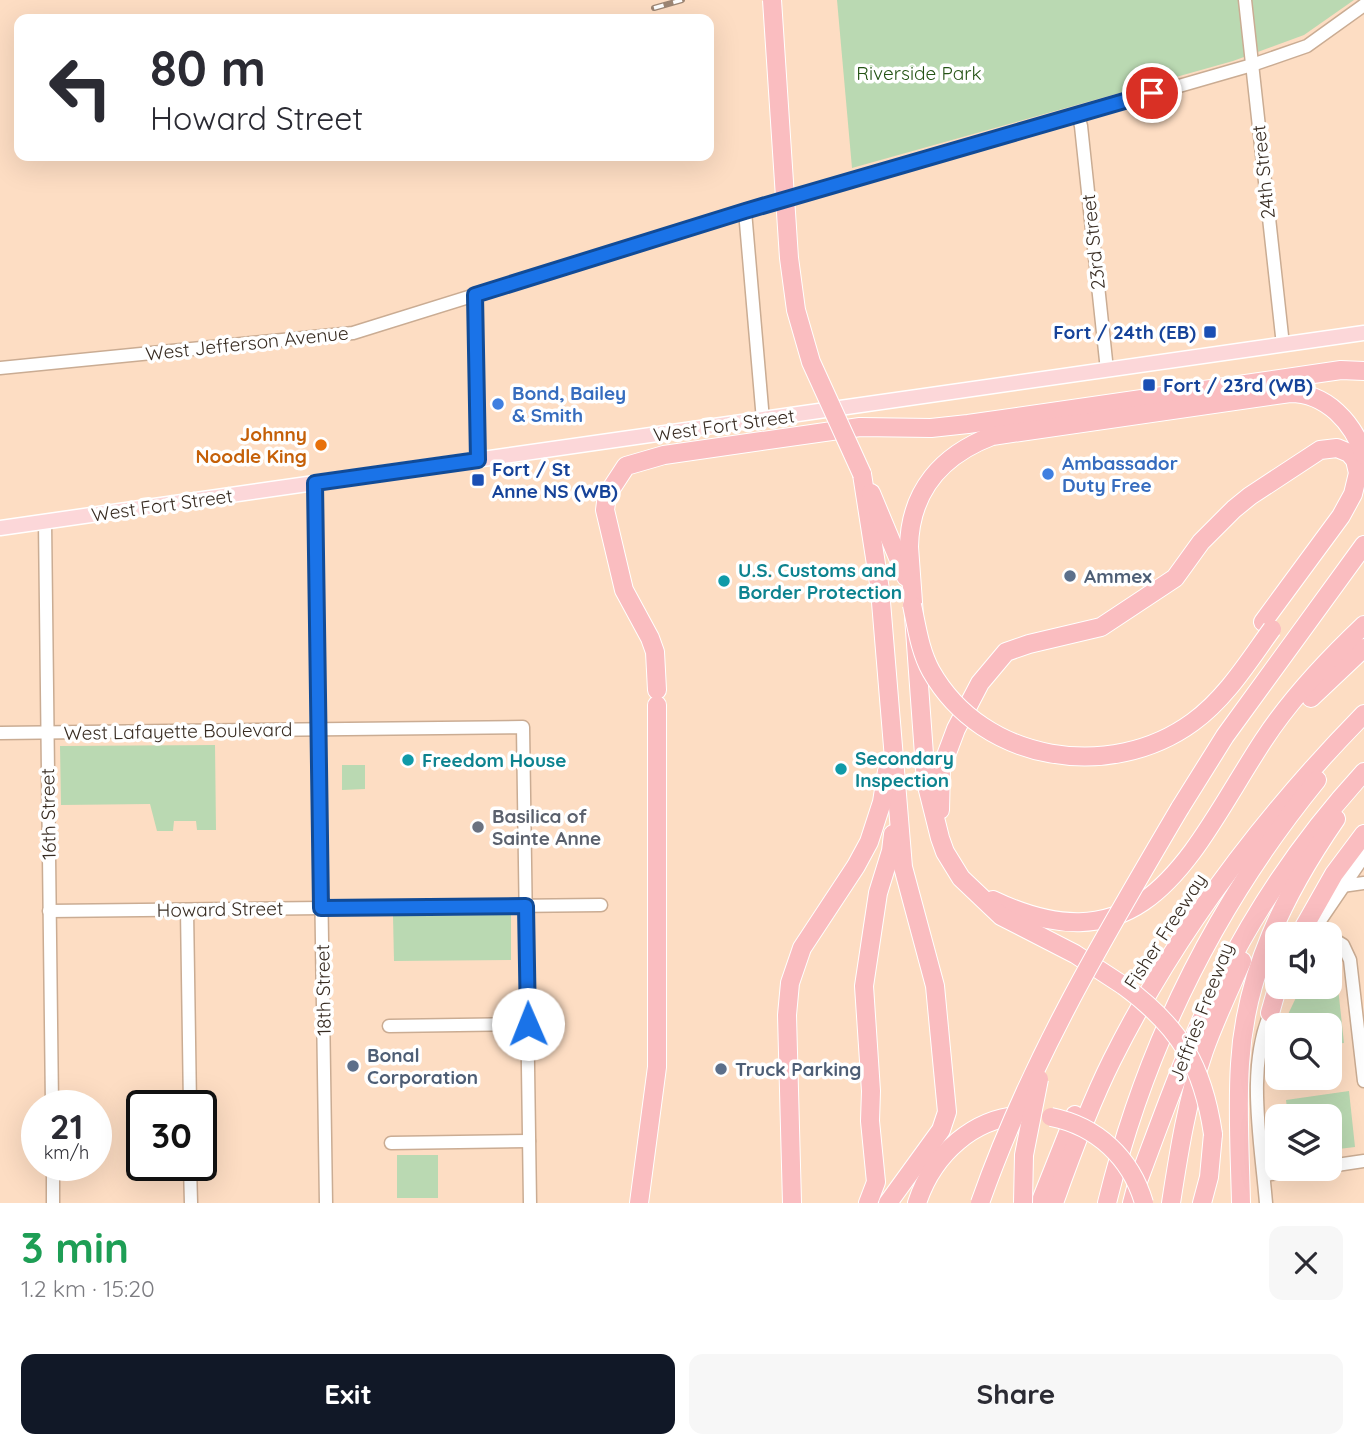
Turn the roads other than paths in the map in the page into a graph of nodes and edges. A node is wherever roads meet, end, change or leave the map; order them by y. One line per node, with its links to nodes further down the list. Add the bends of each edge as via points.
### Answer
1 (772, 0): 16 (highway, bridge, via 796,310 811,362)
2 (1245, 0): 4 (street, 24th Street)
3 (1364, 5): 4 (street, West Jefferson Avenue, via 1307,46)
4 (1252, 65): 5 (street, West Jefferson Avenue); 9 (street, 24th Street)
5 (1078, 115): 6 (street, West Jefferson Avenue); 11 (street, 23rd Street)
6 (745, 211): 7 (street, West Jefferson Avenue); 13 (street)
7 (475, 295): 10 (street, West Jefferson Avenue, via 353,333); 15 (street)
8 (1364, 333): 9 (main road, West Fort Street)
9 (1283, 345): 11 (main road, West Fort Street)
10 (0, 368)
11 (1107, 370): 13 (main road, West Fort Street)
12 (1364, 372): 72 (highway, via 1341,370 968,424 860,427 664,455 626,466 605,504 624,590 655,652 657,698 657,1067)
13 (763, 420): 15 (main road, West Fort Street)
14 (1364, 455): 36 (highway, via 1339,413 1315,398 1290,393 1009,432 980,440 949,460 920,495 909,529 926,782)
15 (478, 460): 17 (main road, West Fort Street)
16 (862, 474): 22 (highway, bridge, via 905,573 920,645 931,670 969,716 1013,743 1096,757 1131,752 1164,739 1191,723 1227,691); 30 (highway, via 880,590)
17 (315, 483): 19 (main road, West Fort Street); 27 (street, 18th Street)
18 (1364, 492): 22 (highway, via 1351,522)
19 (45, 522): 20 (main road, West Fort Street); 28 (street, 16th Street)
20 (0, 528)
21 (1364, 545): 52 (highway, bridge, via 1204,768)
22 (1267, 625): 36 (highway, via 1350,501 1358,468 1345,451 1333,447 1320,450 1250,496 1201,542 1175,578 1101,626 1006,652 980,683 941,769)
23 (1364, 625): 34 (highway, via 1322,667 1265,738)
24 (1364, 648): 34 (highway, via 1307,701)
25 (1364, 714): 56 (highway, Fisher Freeway, via 1235,862 1175,949)
26 (1364, 723): 81 (highway, via 1268,844 1202,951 1146,1077)
27 (319, 729): 28 (street, West Lafayette Boulevard); 43 (street, West Lafayette Boulevard, via 523,727); 44 (street, 18th Street)
28 (47, 732): 29 (street, West Lafayette Boulevard); 46 (street, 16th Street)
29 (0, 733)
30 (891, 736): 33 (highway); 73 (highway, via 883,802 874,830 797,960 788,1001)
31 (1364, 772): 38 (highway)
32 (1364, 779): 87 (highway, via 1293,887 1261,955 1240,1061)
33 (897, 802): 74 (highway, via 863,997 876,1180); 75 (highway, via 903,867 935,986 946,1116 941,1130)
34 (1222, 805): 41 (highway, via 1164,887 1115,917 1045,920)
35 (1364, 834): 47 (highway, via 1334,874)
36 (940, 838): 41 (highway, via 954,868)
37 (1364, 859): 40 (street)
38 (1278, 881): 82 (highway, via 1210,1000); 84 (highway, Jeffries Freeway, via 1204,1051 1182,1128)
39 (1364, 883): 40 (street)
40 (1342, 886): 48 (street)
41 (973, 891): 60 (highway, bridge, via 1000,916 1075,954 1159,1014 1188,1052 1203,1083)
42 (601, 905): 43 (street, Howard Street)
43 (526, 906): 44 (street, Howard Street); 53 (street)
44 (321, 908): 45 (street, Howard Street); 70 (street, 18th Street)
45 (187, 910): 46 (street, Howard Street); 59 (street)
46 (49, 911): 58 (street, 16th Street)
47 (1320, 922)
48 (1322, 922)
49 (1342, 945): 57 (street, via 1350,960)
50 (1275, 999): 51 (highway)
51 (1270, 1013)
52 (1058, 1022): 77 (highway, bridge, via 1016,1108); 78 (highway, bridge, via 1029,1121)
53 (528, 1024): 54 (street); 61 (street)
54 (389, 1026)
55 (1265, 1029): 65 (street, via 1258,1052)
56 (1128, 1031): 79 (highway, via 1087,1088); 80 (highway, Fisher Freeway, via 1097,1093)
57 (1364, 1081)
58 (52, 1090)
59 (190, 1090)
60 (1213, 1134): 85 (highway); 86 (highway)
61 (529, 1141): 62 (street); 71 (street)
62 (391, 1143)
63 (1364, 1161): 64 (street)
64 (1342, 1164)
65 (1264, 1175): 88 (street)
66 (53, 1181): 68 (street)
67 (190, 1181): 69 (street)
68 (53, 1203)
69 (191, 1203)
70 (326, 1203)
71 (530, 1203)
72 (639, 1203)
73 (792, 1203)
74 (869, 1203)
75 (888, 1203)
76 (917, 1203): 83 (highway, bridge, via 937,1162 968,1133 1007,1117 1051,1116 1078,1125 1111,1146 1132,1172)
77 (980, 1203)
78 (1023, 1203)
79 (1040, 1203)
80 (1054, 1203)
81 (1107, 1203)
82 (1132, 1203)
83 (1144, 1203)
84 (1171, 1203)
85 (1202, 1203)
86 (1213, 1203)
87 (1241, 1203)
88 (1266, 1203)

